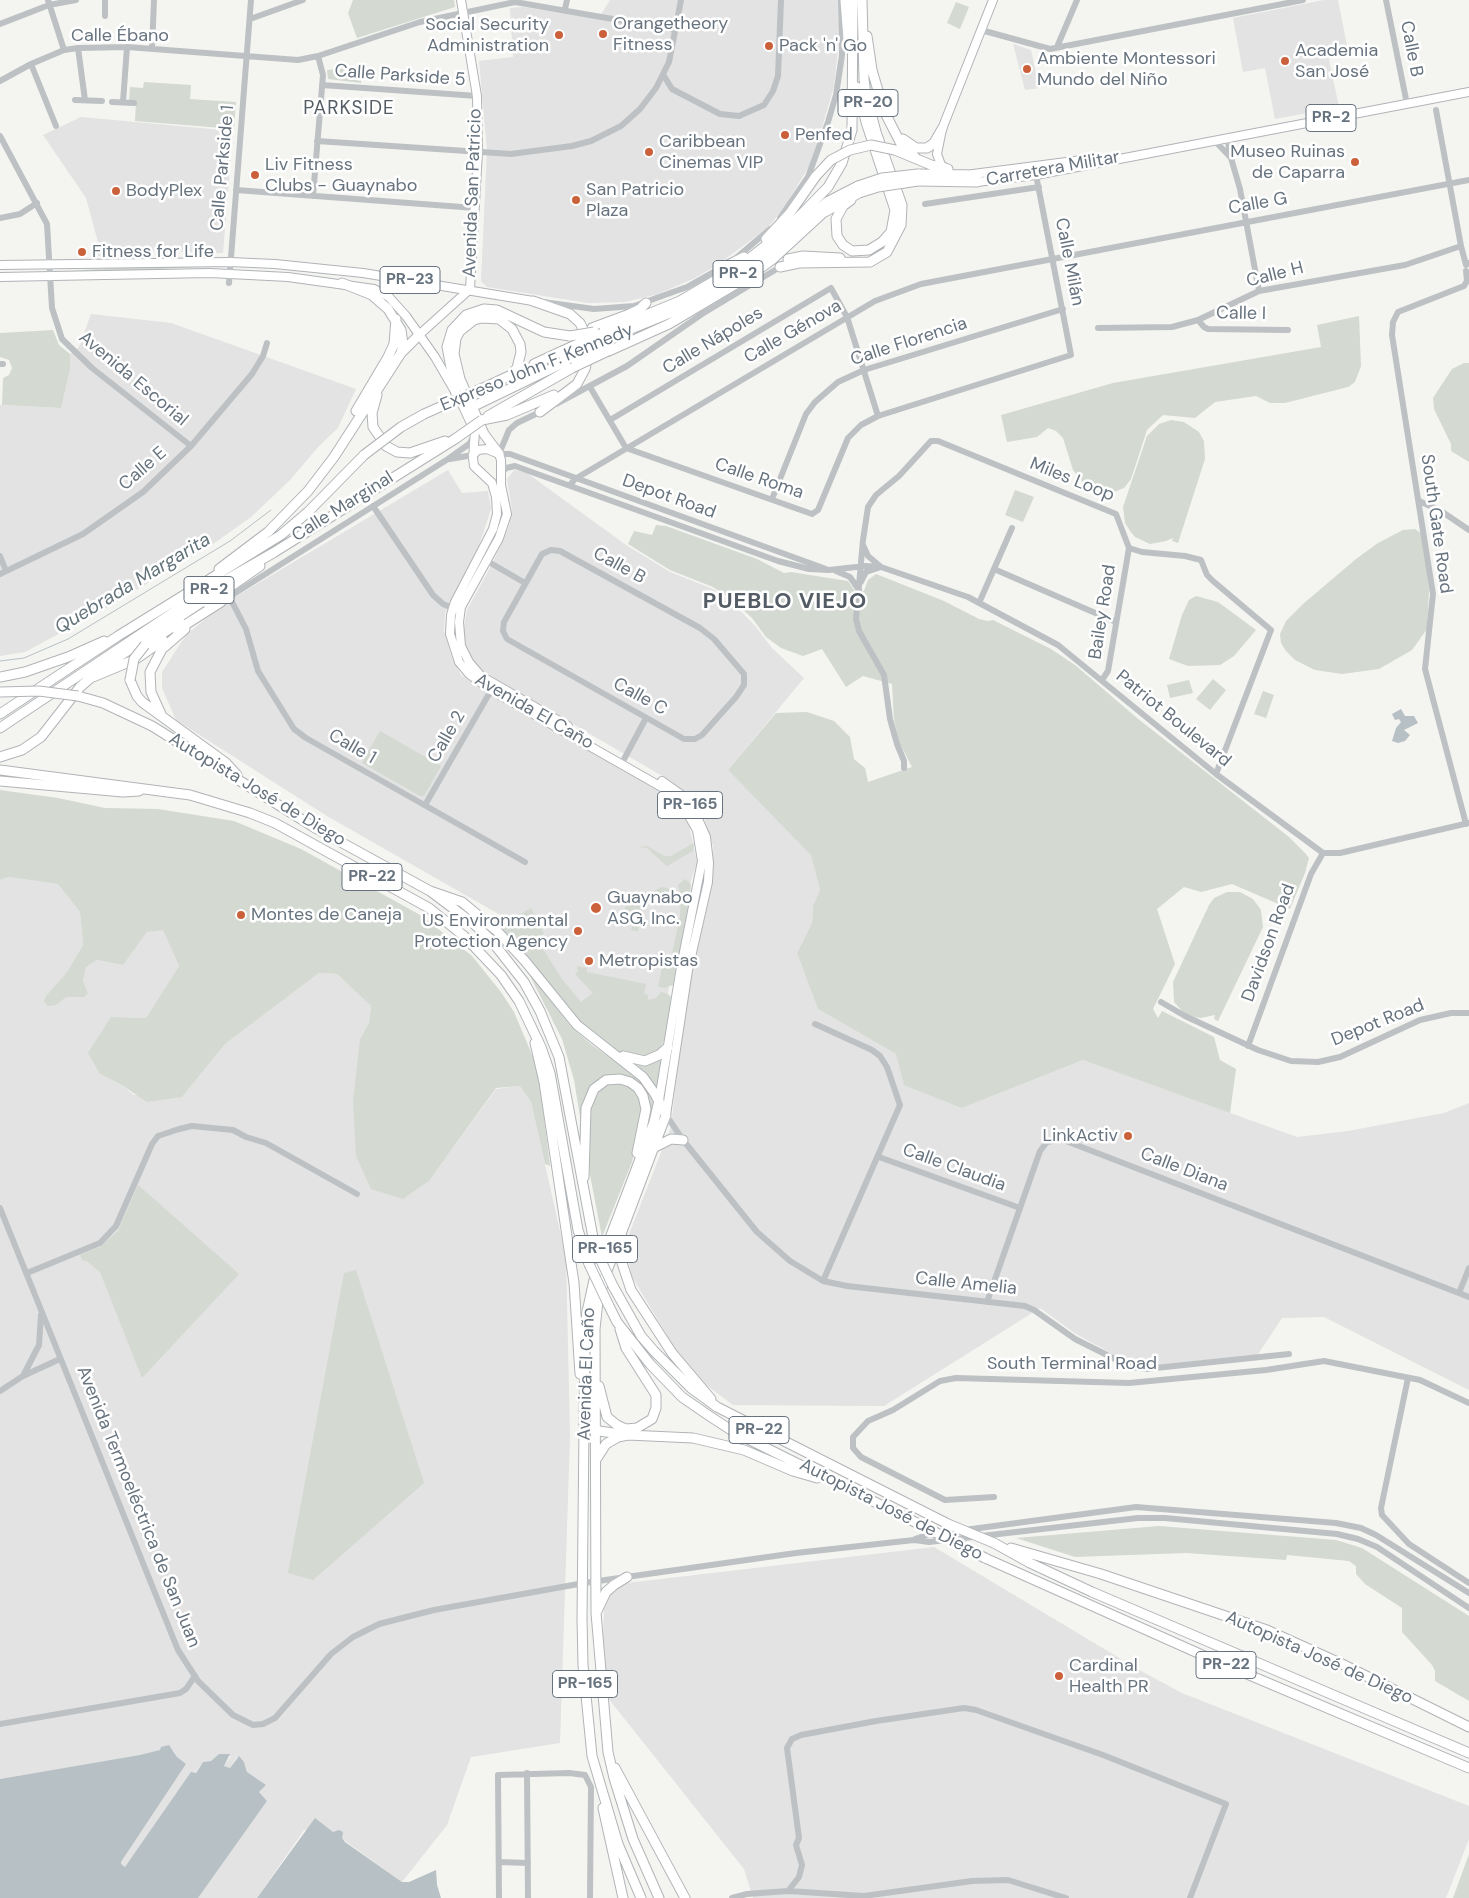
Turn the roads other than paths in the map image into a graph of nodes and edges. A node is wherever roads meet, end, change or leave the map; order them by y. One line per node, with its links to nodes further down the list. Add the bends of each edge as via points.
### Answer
1 (76, 0): 17 (street)
2 (105, 0): 21 (street)
3 (154, 0): 29 (street)
4 (252, 0): 22 (street, Calle Parkside 1)
5 (303, 0): 22 (street)
6 (460, 0): 20 (main road, Avenida San Patricio)
7 (567, 0): 19 (street)
8 (681, 0): 24 (street)
9 (781, 0): 39 (street, via 778,76 774,91 764,105 748,113 729,116 712,111)
10 (841, 0): 85 (street, via 842,55 836,95 812,167 776,223)
11 (845, 0): 49 (highway, via 847,78)
12 (853, 0): 34 (highway, PR-20)
13 (993, 0): 25 (main road)
14 (1077, 0): 26 (street)
15 (1303, 0): 26 (street)
16 (1386, 0): 48 (street, Calle B)
17 (48, 2): 23 (street); 30 (street)
18 (863, 5): 51 (highway, via 872,70); 70 (highway, PR-20, via 866,94)
19 (566, 9): 20 (street, via 520,2); 24 (street)
20 (463, 12): 32 (street, Calle Ébano, via 420,22); 41 (main road, Avenida San Patricio)
21 (105, 16)
22 (250, 18): 31 (street, Calle Parkside 1)
23 (0, 24)
24 (676, 30): 35 (street)
25 (981, 30): 26 (street, via 1044,48); 53 (main road)
26 (1057, 47)
27 (78, 48): 28 (street, Calle Ébano); 30 (street, Calle Ébano); 43 (street)
28 (127, 48): 29 (street, Calle Ébano); 46 (street)
29 (152, 49): 31 (street, Calle Ébano)
30 (64, 50): 33 (street, Calle Ébano)
31 (247, 56): 32 (street, Calle Ébano, via 298,60); 71 (street, Calle Parkside 1)
32 (318, 56): 37 (street)
33 (30, 64): 36 (street, Calle Ébano); 52 (street)
34 (853, 72): 49 (highway); 70 (highway, PR-20, via 866,122)
35 (664, 76): 38 (street); 39 (street)
36 (0, 81)
37 (322, 85): 41 (street, Calle Parkside 5); 57 (street)
38 (656, 88): 39 (street); 59 (street, via 621,126 592,141 511,154)
39 (672, 89)
40 (1469, 92): 48 (main road, Carretera Militar / PR-2)
41 (477, 96): 59 (main road, Avenida San Patricio)
42 (75, 100): 43 (street)
43 (85, 100): 44 (street)
44 (102, 101)
45 (112, 102): 46 (street)
46 (123, 102): 47 (street)
47 (134, 103)
48 (1406, 104): 55 (main road, Carretera Militar / PR-2)
49 (854, 106): 106 (highway, via 852,130 842,163 828,187 802,214 753,257)
50 (1436, 110): 67 (street)
51 (890, 124): 53 (highway, via 906,142 921,149 934,143); 60 (highway, via 901,144)
52 (56, 126)
53 (942, 129): 62 (main road, via 937,154 941,165)
54 (0, 136): 73 (street, Avenida Escorial)
55 (1228, 137): 56 (main road, Carretera Militar / PR-2); 61 (street)
56 (1214, 140): 58 (main road, Carretera Militar / PR-2); 61 (street)
57 (318, 141): 59 (street); 72 (street)
58 (1157, 150): 63 (main road, Carretera Militar / PR-2); 65 (main road, Carretera Militar / PR-2)
59 (478, 152): 75 (main road, Avenida San Patricio)
60 (917, 159): 62 (highway); 85 (highway, bridge, via 895,150 871,146 850,150 831,160 772,233 746,256)
61 (1232, 159): 77 (street)
62 (948, 170): 65 (main road)
63 (1036, 175): 65 (main road, Carretera Militar / PR-2); 68 (street, Calle Milán)
64 (918, 178): 65 (highway, Carretera Militar / PR-2); 69 (highway, Expreso John F. Kennedy / PR-2, bridge)
65 (977, 178)
66 (1469, 180): 67 (street, Calle G)
67 (1450, 185): 77 (street, Calle G); 78 (street)
68 (1039, 187): 74 (street); 80 (street, Calle Milán)
69 (858, 189): 70 (highway, via 840,210 835,226 843,245 857,252 876,247 891,232 895,210); 86 (highway, Expreso John F. Kennedy / PR-2, via 823,213); 106 (highway, Expreso John F. Kennedy / PR-2, via 826,202 768,254 738,274 682,308)
70 (893, 189): 79 (highway, via 902,205 902,219 897,236)
71 (236, 190): 72 (street); 81 (street, Calle Parkside 1)
72 (313, 196): 75 (street)
73 (37, 203): 76 (street, via 20,214); 82 (street, Avenida Escorial, via 47,224)
74 (925, 204)
75 (475, 208): 93 (main road, Avenida San Patricio)
76 (0, 218)
77 (1246, 221): 80 (street, Calle G); 94 (street)
78 (1461, 246): 87 (street); 94 (street, Calle H, via 1405,265)
79 (889, 247): 84 (highway, via 884,255 870,262 799,263); 86 (highway, via 867,258 803,256)
80 (1053, 258): 97 (street, Calle Milán); 98 (street, Calle Génova, via 921,284 875,302)
81 (230, 262): 82 (main road, PR-23); 88 (street, Calle Parkside 1); 93 (main road, PR-23, via 334,270)
82 (50, 264): 83 (main road, PR-23); 90 (street, Avenida Escorial)
83 (0, 265)
84 (780, 267): 114 (street)
85 (722, 268): 96 (street, via 687,288)
86 (760, 269): 106 (highway, Expreso John F. Kennedy / PR-2, via 669,324 621,346)
87 (1467, 270): 133 (street, South Gate Road, via 1464,286 1402,309 1393,322 1392,335)
88 (229, 273): 90 (main road, PR-23); 91 (street, Calle Parkside 1); 92 (main road, PR-23)
89 (0, 276): 90 (main road, PR-23)
90 (50, 276): 123 (street, Avenida Escorial, via 52,308 62,339 92,368)
91 (229, 283)
92 (342, 284): 99 (highway, via 372,295); 104 (main road, PR-23, via 369,287 383,293)
93 (470, 289): 95 (main road); 104 (main road, Avenida San Patricio)
94 (1259, 291): 100 (street, Calle H)
95 (533, 301): 96 (street, via 594,309); 113 (highway, via 570,314 583,328 589,348)
96 (646, 303): 103 (highway, via 634,312)
97 (1063, 309): 108 (street, Calle Milán); 110 (street, Calle Florencia)
98 (848, 317): 110 (street); 120 (street, Calle Nápoles, via 831,288); 124 (street, Calle Génova)
99 (396, 319): 107 (highway, via 402,338); 127 (highway, via 394,344 347,425)
100 (1198, 320): 101 (street, Calle H, via 1172,327); 102 (street, Calle I, via 1204,328 1216,330)
101 (1098, 328)
102 (1288, 330)
103 (573, 333): 106 (highway, bridge); 115 (highway, via 553,334 491,309 474,311 452,330 446,347)
104 (420, 334): 107 (highway); 115 (main road, PR-23)
105 (267, 343): 123 (street, Calle E, via 252,374)
106 (605, 343): 109 (highway, bridge); 109 (highway, Expreso John F. Kennedy / PR-2, bridge)
107 (401, 353): 111 (highway)
108 (1071, 355): 118 (street, Calle Roma)
109 (566, 359): 112 (highway, Expreso John F. Kennedy); 116 (highway); 119 (highway, Expreso John F. Kennedy / PR-2)
110 (864, 370): 118 (street); 132 (street, Calle Florencia, via 838,382 806,414)
111 (388, 372): 122 (highway, via 374,402 372,419 375,433 386,446 397,452 410,453); 127 (highway)
112 (511, 374): 116 (highway, via 521,352 512,329 506,323 490,318 466,325 456,338 454,354); 147 (highway, Expreso John F. Kennedy / PR-2, bridge, via 401,427 364,454 281,535)
113 (583, 374): 117 (highway, via 573,388); 119 (highway, via 570,386 546,398 507,415)
114 (590, 387): 117 (street); 120 (street)
115 (456, 394): 121 (main road, PR-23)
116 (472, 407): 125 (highway, via 484,434)
117 (540, 412): 125 (street, via 509,430)
118 (878, 416): 132 (street, Calle Roma, via 860,425 848,438 818,510 812,514)
119 (482, 420): 122 (highway, Expreso John F. Kennedy / PR-2, bridge)
120 (610, 420): 124 (street)
121 (475, 432): 126 (main road); 128 (street, Calle Marginal, via 469,444)
122 (455, 439): 139 (highway, Expreso John F. Kennedy / PR-2)
123 (191, 446): 146 (street, Calle E, via 143,492 115,512 71,541)
124 (626, 448): 130 (street, Calle Génova); 132 (street, Calle Roma)
125 (499, 454): 126 (main road, via 487,449 478,450); 129 (main road, Avenida El Caño / PR-165); 130 (street, Depot Road, via 510,454)
126 (473, 455): 128 (street); 153 (main road, Avenida El Caño / PR-165, via 474,466 492,483 497,514 493,529)
127 (334, 456): 147 (highway, via 287,514)
128 (448, 459): 134 (street, Calle Marginal)
129 (500, 475): 131 (street, Depot Road, via 506,468 515,466); 141 (main road, Avenida El Caño / PR-165, via 506,519)
130 (575, 478): 131 (street, Calle Génova); 145 (street, Depot Road)
131 (570, 485): 145 (street, Depot Road, via 778,562)
132 (772, 499)
133 (1419, 501): 136 (street); 179 (street, South Gate Road, via 1433,594 1425,669)
134 (373, 506): 150 (street, Calle Marginal); 153 (street, via 433,595)
135 (1012, 528): 144 (street)
136 (1469, 530)
137 (863, 545): 138 (street, Miles Loop, via 868,507 876,495 899,476 931,441 938,441 1116,514); 142 (street, Miles Loop); 143 (street, via 868,556)
138 (1128, 548): 155 (street, Bailey Road); 174 (street, via 1201,560 1213,581 1271,630)
139 (273, 553): 159 (highway); 168 (highway, bridge, via 259,567 146,645 134,659 130,680 142,702); 169 (highway, Expreso John F. Kennedy / PR-2, via 198,596)
140 (0, 556): 146 (street)
141 (487, 561): 148 (street); 154 (main road, Avenida El Caño / PR-165)
142 (861, 566): 143 (street, Patriot Boulevard); 145 (street, Depot Road); 149 (street, Miles Loop)
143 (881, 567): 149 (street, via 866,572); 152 (street, Patriot Boulevard)
144 (994, 569): 152 (street); 155 (street)
145 (829, 570): 149 (street, via 841,572)
146 (3, 572)
147 (209, 579): 157 (highway, Expreso John F. Kennedy / PR-2)
148 (525, 583): 156 (street, Calle B, via 504,622); 160 (street, Calle B, via 542,554 550,550 560,551 700,628 714,639 744,674)
149 (859, 586): 172 (street, Miles Loop, via 856,619 859,631 884,675 890,719)
150 (229, 596): 151 (street, Calle Marginal); 178 (street, Calle 1, via 246,629 258,671 294,728)
151 (220, 602): 159 (highway, via 136,659); 168 (highway, via 171,640 156,656 150,672 150,687)
152 (980, 603): 161 (street, Patriot Boulevard, via 1058,645)
153 (452, 608): 154 (street); 162 (main road, Avenida El Caño / PR-165, via 450,634 455,653 469,674)
154 (460, 611): 162 (main road, Avenida El Caño / PR-165, via 459,640 464,653)
155 (1116, 622): 161 (street, Bailey Road, via 1108,671)
156 (505, 634): 167 (street, Calle C, via 507,639)
157 (118, 636): 158 (highway, via 25,672); 164 (highway, Expreso John F. Kennedy / PR-2)
158 (0, 677)
159 (88, 679): 170 (highway, via 41,737 22,750)
160 (744, 679): 167 (street, Calle C, via 736,697 695,739 684,739)
161 (1102, 680): 174 (street, Patriot Boulevard)
162 (492, 687): 171 (main road, Avenida El Caño / PR-165); 178 (street, Calle 2)
163 (0, 692): 176 (highway, Autopista José de Diego / PR-22, bridge, via 39,691 103,703 126,712)
164 (11, 707): 165 (highway); 166 (highway, Expreso John F. Kennedy / PR-2)
165 (0, 709)
166 (0, 714)
167 (646, 718): 171 (street)
168 (165, 720): 176 (highway, via 226,763)
169 (0, 728)
170 (0, 757)
171 (623, 760): 188 (main road, Avenida El Caño / PR-165, via 678,802 692,820 700,845 702,861 680,967); 191 (main road, Avenida El Caño / PR-165, via 683,796 700,821 708,848 709,876 688,970)
172 (904, 768)
173 (0, 770): 177 (highway, Autopista José de Diego / PR-22)
174 (1216, 774): 180 (street, Patriot Boulevard)
175 (0, 781): 177 (highway, via 123,792)
176 (246, 785): 182 (highway, Autopista José de Diego / PR-22)
177 (164, 790): 186 (highway, Autopista José de Diego / PR-22, via 226,804 276,823 428,908 464,936 501,975)
178 (425, 806): 181 (street, Calle 1)
179 (1468, 824): 180 (street, via 1340,853)
180 (1322, 853): 187 (street, Davidson Road, via 1311,874)
181 (525, 862)
182 (430, 891): 189 (highway, via 462,902 485,920 525,961 577,1025); 196 (highway, Autopista José de Diego / PR-22, via 491,940 524,982 540,1011 561,1064)
183 (1162, 1002): 187 (street, Depot Road)
184 (1469, 1013): 187 (street, Depot Road, via 1451,1013 1420,1020 1340,1056 1318,1062 1292,1061)
185 (815, 1024): 194 (street, via 872,1050 887,1067 900,1105)
186 (533, 1030): 208 (highway, Autopista José de Diego / PR-22, bridge, via 550,1073 578,1230 589,1264); 216 (highway, via 544,1082 574,1284 581,1394)
187 (1248, 1046)
188 (668, 1047): 189 (highway, via 645,1061 631,1060); 190 (main road, Avenida El Caño / PR-165)
189 (611, 1051): 190 (highway, via 643,1077)
190 (659, 1100): 191 (highway); 198 (highway, Avenida El Caño / PR-165, via 654,1122)
191 (666, 1115): 192 (street, Calle Amelia); 193 (highway, Avenida El Caño / PR-165)
192 (683, 1140): 193 (highway, via 671,1139); 203 (street, Calle Amelia, via 757,1232 790,1261)
193 (654, 1147): 195 (highway, Avenida El Caño / PR-165)
194 (879, 1157): 200 (street, Calle Claudia); 203 (street)
195 (642, 1179): 211 (highway, Avenida El Caño / PR-165, via 598,1301); 217 (highway, via 621,1247 625,1277 664,1342)
196 (583, 1190): 198 (highway, via 585,1115 589,1099 603,1082 620,1079 638,1088 646,1109); 217 (highway, Autopista José de Diego / PR-22, bridge, via 595,1248 641,1336 691,1388)
197 (357, 1194): 202 (street, via 266,1143 233,1130 192,1126 178,1129 158,1136 152,1144 116,1226 100,1242)
198 (625, 1195): 216 (highway, Avenida El Caño / PR-165, via 589,1300 585,1331)
199 (0, 1208): 202 (street, Avenida Termoeléctrica de San Juan)
200 (1020, 1208): 204 (street, Calle Diana, via 1040,1151 1047,1142 1061,1139); 206 (street, Calle Diana)
201 (1469, 1268): 204 (street)
202 (27, 1273): 207 (street, Avenida Termoeléctrica de San Juan)
203 (823, 1280): 206 (street, Calle Amelia, via 847,1286)
204 (1459, 1293): 205 (street, Calle Diana)
205 (1469, 1297)
206 (987, 1302): 209 (street, Calle Amelia, via 1034,1310 1075,1339 1132,1367 1146,1369)
207 (41, 1309): 210 (street, Avenida Termoeléctrica de San Juan); 212 (street, via 39,1345)
208 (617, 1322): 211 (highway, via 626,1348 656,1395 656,1408 649,1422 632,1429 612,1422 607,1417); 221 (highway, Autopista José de Diego / PR-22, via 650,1364 682,1397 734,1432)
209 (1290, 1354)
210 (60, 1359): 212 (street); 232 (street, Avenida Termoeléctrica de San Juan, via 178,1650)
211 (596, 1372): 218 (highway, Avenida El Caño / PR-165)
212 (23, 1376): 214 (street)
213 (1408, 1378): 215 (street, South Terminal Road, via 1420,1380); 222 (street, South Terminal Road, via 1324,1361 1129,1383 956,1378 940,1381 893,1410 868,1421 853,1436 852,1448 861,1457 945,1500); 228 (street, via 1382,1515 1409,1544)
214 (0, 1391)
215 (1469, 1403)
216 (585, 1404): 218 (highway, via 590,1425); 227 (highway, Avenida El Caño / PR-165)
217 (717, 1407): 224 (highway, Autopista José de Diego / PR-22, bridge, via 948,1524)
218 (596, 1430): 219 (highway); 220 (highway, Avenida El Caño / PR-165)
219 (628, 1435): 220 (highway, via 610,1441); 221 (highway, via 713,1441)
220 (596, 1461): 226 (highway, Avenida El Caño / PR-165)
221 (840, 1485): 237 (highway, Autopista José de Diego / PR-22, bridge, via 985,1558 1191,1651)
222 (994, 1497)
223 (914, 1540): 225 (street, Avenida Termoeléctrica de San Juan); 229 (street, via 927,1534 1142,1507 1336,1523 1376,1535); 230 (street, via 929,1542 1138,1518 1337,1534 1377,1547)
224 (994, 1543): 234 (highway, Autopista José de Diego / PR-22, via 1101,1574 1267,1630); 236 (highway, Autopista José de Diego / PR-22, via 1092,1592)
225 (627, 1577): 226 (street, Avenida Termoeléctrica de San Juan); 231 (highway, via 606,1592)
226 (596, 1582): 227 (street, Avenida Termoeléctrica de San Juan); 231 (highway, Avenida El Caño / PR-165)
227 (584, 1583): 232 (street, Avenida Termoeléctrica de San Juan, via 434,1610 379,1624 353,1637 331,1654 275,1718 263,1724 253,1725 236,1717); 239 (highway, Avenida El Caño / PR-165, via 584,1675 592,1756)
228 (1469, 1583)
229 (1469, 1593)
230 (1469, 1608)
231 (596, 1613): 235 (highway, Avenida El Caño / PR-165)
232 (195, 1676): 233 (street, via 180,1693)
233 (0, 1724)
234 (1469, 1727)
235 (608, 1752): 250 (highway, Avenida El Caño / PR-165, via 633,1839); 251 (highway)
236 (1469, 1753)
237 (1469, 1768)
238 (527, 1773): 240 (street, via 498,1775); 241 (street); 246 (street, via 581,1774 588,1780 591,1794)
239 (600, 1783): 242 (highway, via 604,1821); 249 (highway, Avenida El Caño / PR-165, via 618,1844)
240 (499, 1862): 241 (street); 244 (street)
241 (528, 1863): 245 (street)
242 (617, 1874): 247 (highway); 248 (highway)
243 (788, 1891): 252 (street); 253 (street, via 864,1896 972,1880 1008,1880); 254 (street, via 799,1877 802,1865 796,1845 799,1838 787,1748 792,1739 876,1720 964,1708 1104,1754 1226,1804)
244 (498, 1898)
245 (528, 1898)
246 (590, 1898)
247 (619, 1898)
248 (624, 1898)
249 (641, 1898)
250 (659, 1898)
251 (685, 1898)
252 (732, 1898)
253 (1066, 1898)
254 (1190, 1898)

